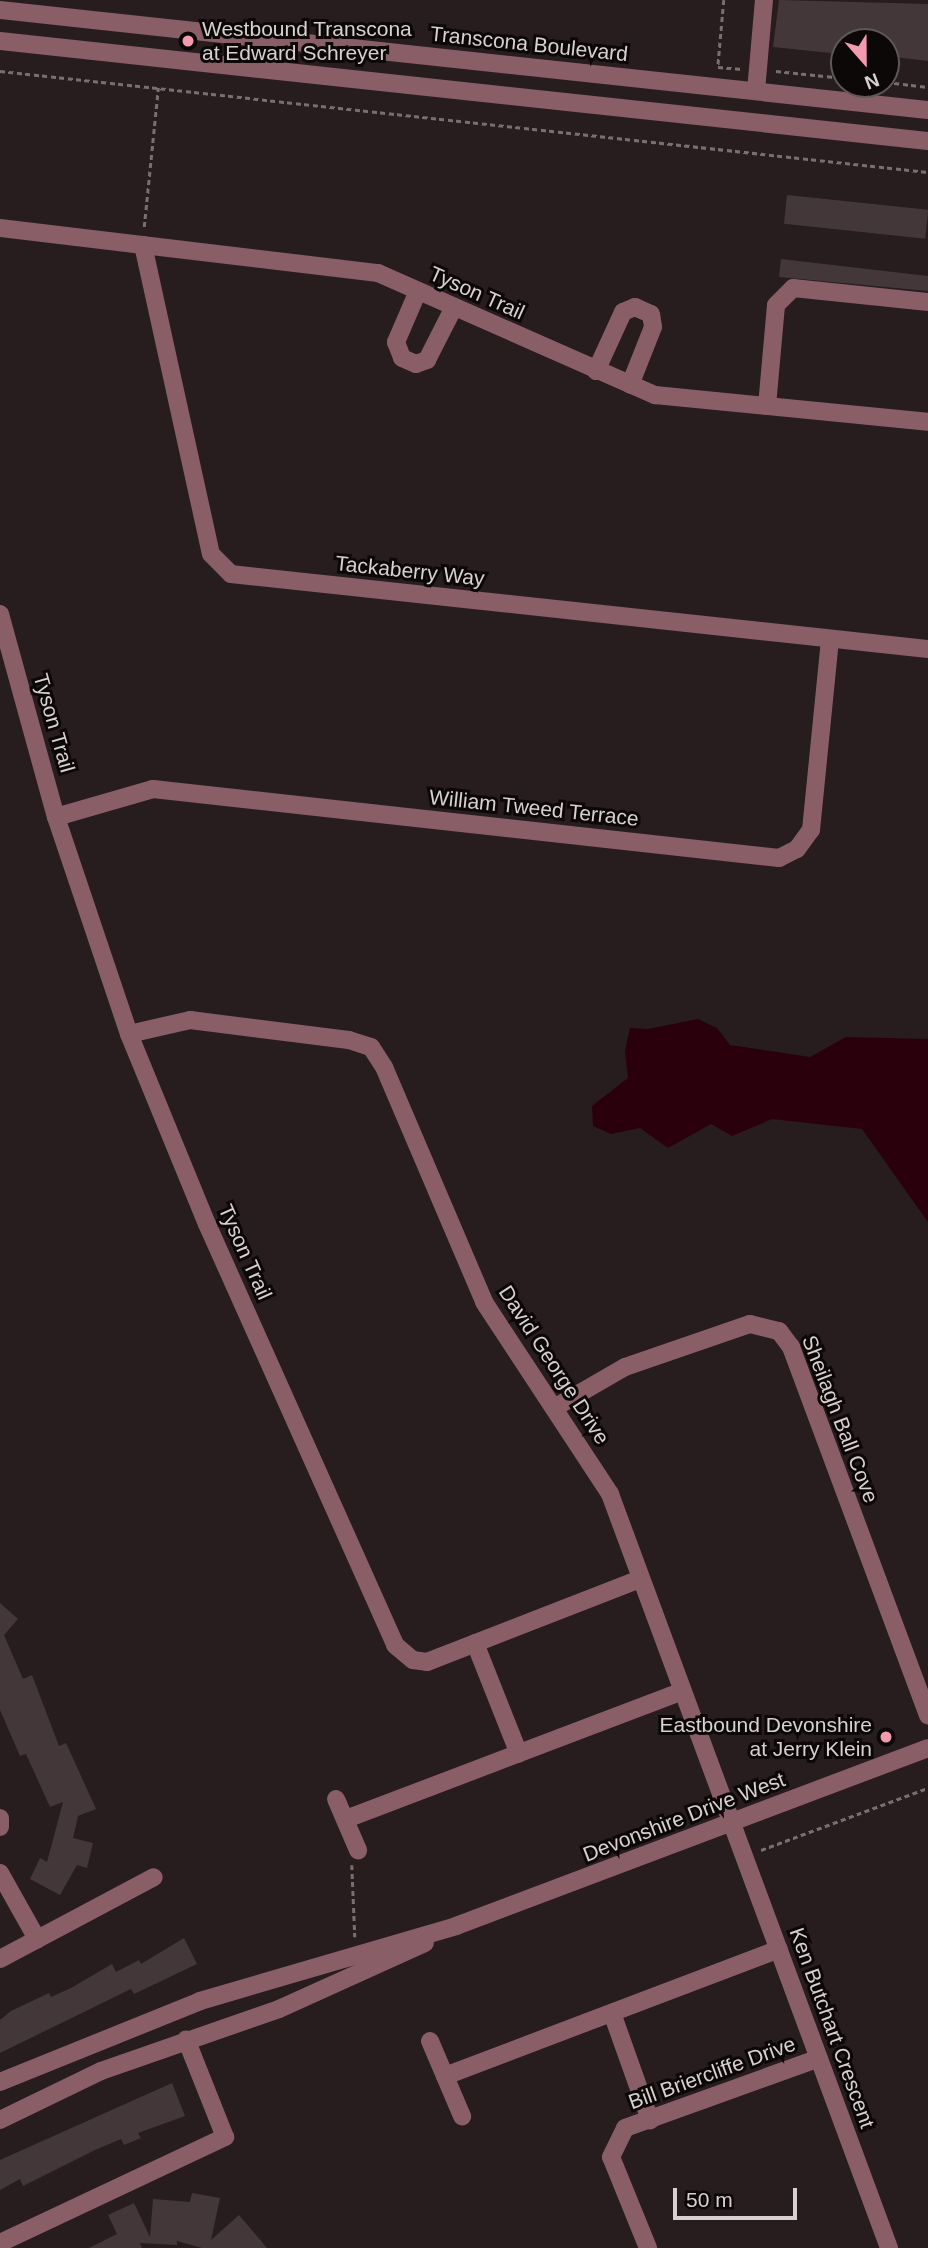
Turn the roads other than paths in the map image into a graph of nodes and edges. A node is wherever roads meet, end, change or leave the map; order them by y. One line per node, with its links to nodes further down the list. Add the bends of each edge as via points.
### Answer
1 (764, 0): 4 (street)
2 (0, 10): 4 (street, Transcona Boulevard)
3 (0, 41): 6 (street)
4 (756, 91): 5 (street, Transcona Boulevard)
5 (928, 110)
6 (928, 141)
7 (0, 228): 8 (street, Tyson Trail)
8 (143, 245): 9 (street, Tyson Trail, via 379,273); 17 (street, Tackaberry Way, via 211,554 231,574)
9 (418, 291): 11 (street, Tyson Trail); 11 (street, via 396,342 402,358 416,364 427,360)
10 (928, 302): 14 (street, via 793,288 776,305)
11 (454, 307): 12 (street, Tyson Trail)
12 (596, 371): 13 (street, Tyson Trail); 13 (street, via 623,312 635,307 651,314 653,327)
13 (631, 385): 14 (street, Tyson Trail, via 655,395)
14 (767, 406): 15 (street, Tyson Trail)
15 (928, 422)
16 (0, 614): 19 (street, Tyson Trail)
17 (830, 641): 18 (street, Tackaberry Way); 19 (street, William Tweed Terrace, via 811,830 797,849 779,858 153,789)
18 (928, 649)
19 (56, 817): 20 (street, Tyson Trail)
20 (129, 1034): 21 (street, David George Drive, via 190,1020 349,1040 371,1047 384,1067 484,1302); 23 (street, Tyson Trail, via 207,1224 396,1645 413,1660 427,1662)
21 (554, 1408): 22 (street, David George Drive, via 610,1494); 25 (street, Sheilagh Ball Cove, via 625,1367 650,1358 750,1324 779,1331 791,1347)
22 (640, 1579): 23 (street, Tyson Trail); 24 (street, David George Drive)
23 (475, 1643): 27 (street)
24 (683, 1691): 27 (street); 31 (street, David George Drive)
25 (928, 1715)
26 (928, 1748): 31 (street, Devonshire Drive West)
27 (519, 1754): 30 (street)
28 (336, 1799): 30 (street)
29 (0, 1818): 32 (street)
30 (346, 1819): 33 (street)
31 (732, 1823): 36 (street, Devonshire Drive West); 38 (street, Ken Butchart Crescent)
32 (0, 1827)
33 (358, 1850)
34 (0, 1873): 37 (street)
35 (154, 1877): 37 (street)
36 (456, 1927): 41 (street, Devonshire Drive West, via 291,2004); 45 (street, Devonshire Drive West, via 200,2001)
37 (37, 1939): 39 (street)
38 (779, 1949): 40 (street); 43 (street, Ken Butchart Crescent)
39 (0, 1959)
40 (612, 2012): 44 (street); 48 (street)
41 (186, 2039): 47 (street, Devonshire Drive West, via 101,2071); 49 (street, via 225,2137)
42 (430, 2041): 44 (street)
43 (819, 2059): 48 (street, Bill Briercliffe Drive); 51 (street, Ken Butchart Crescent)
44 (445, 2076): 46 (street)
45 (0, 2082)
46 (462, 2116)
47 (0, 2120)
48 (650, 2120): 50 (street, Bill Briercliffe Drive, via 625,2128 611,2157)
49 (0, 2243)
50 (648, 2248)
51 (889, 2248)

